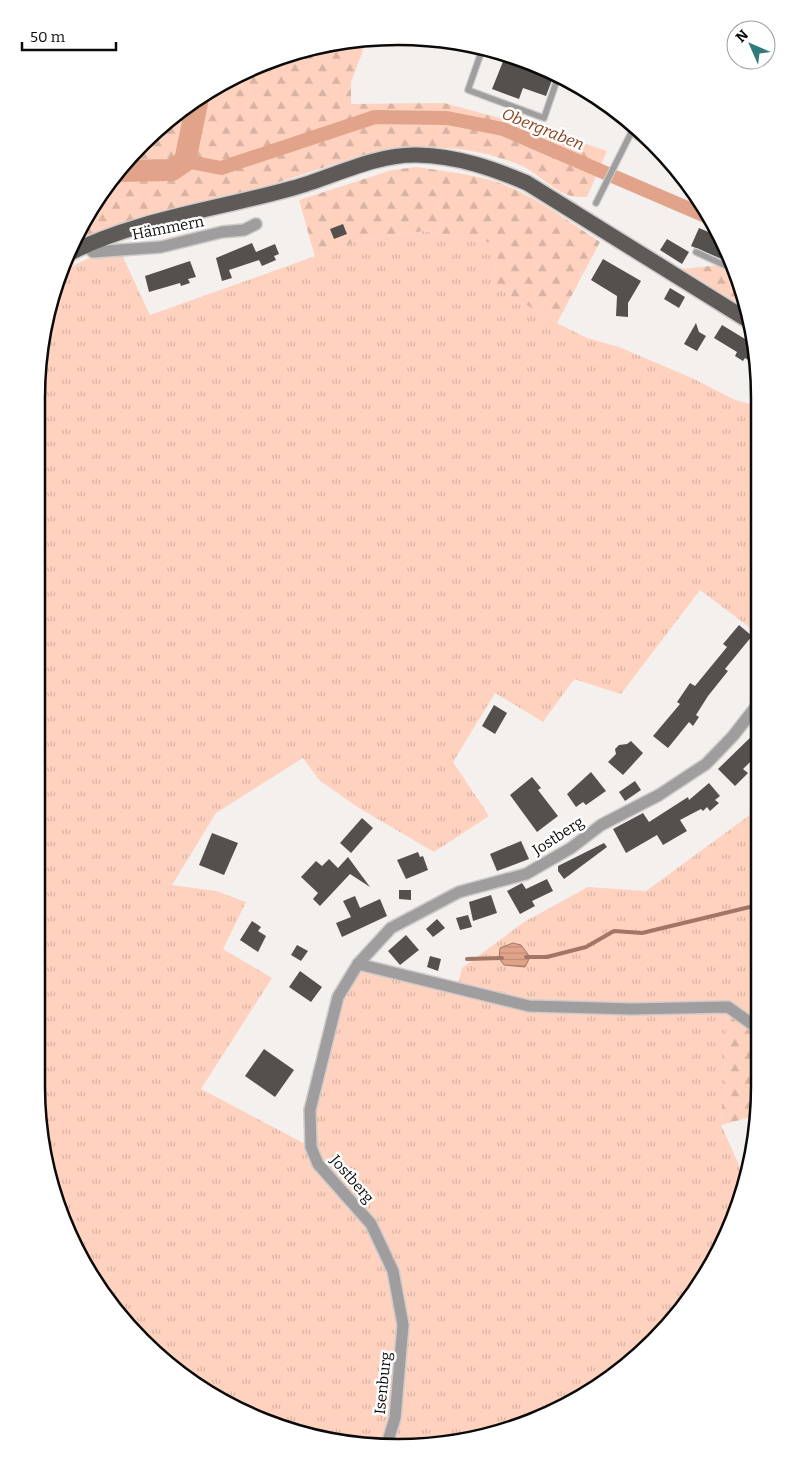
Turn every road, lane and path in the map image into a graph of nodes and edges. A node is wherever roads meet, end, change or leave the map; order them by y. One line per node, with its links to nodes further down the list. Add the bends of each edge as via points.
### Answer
1 (480, 55): 2 (lane, via 468,90 544,118)
2 (556, 82)
3 (632, 133): 4 (lane)
4 (596, 204)
5 (256, 224): 6 (street, Hämmern, via 244,230 222,232 162,247 93,252)
6 (86, 245): 7 (main road); 10 (main road, via 118,232 308,184 388,158 416,155 449,158 491,167 527,183)
7 (78, 249)
8 (696, 252): 9 (lane)
9 (726, 268)
10 (741, 317)
11 (751, 713): 12 (street, Jostberg, via 706,764 659,795 602,825 571,848 526,874 459,892 391,928)
12 (358, 964): 13 (street, via 530,1006 728,1008); 14 (street, Jostberg, via 338,997 310,1110 311,1147 318,1164 371,1224 392,1271)
13 (751, 1024)
14 (403, 1325): 15 (street, Isenburg, via 395,1418)
15 (389, 1439)

